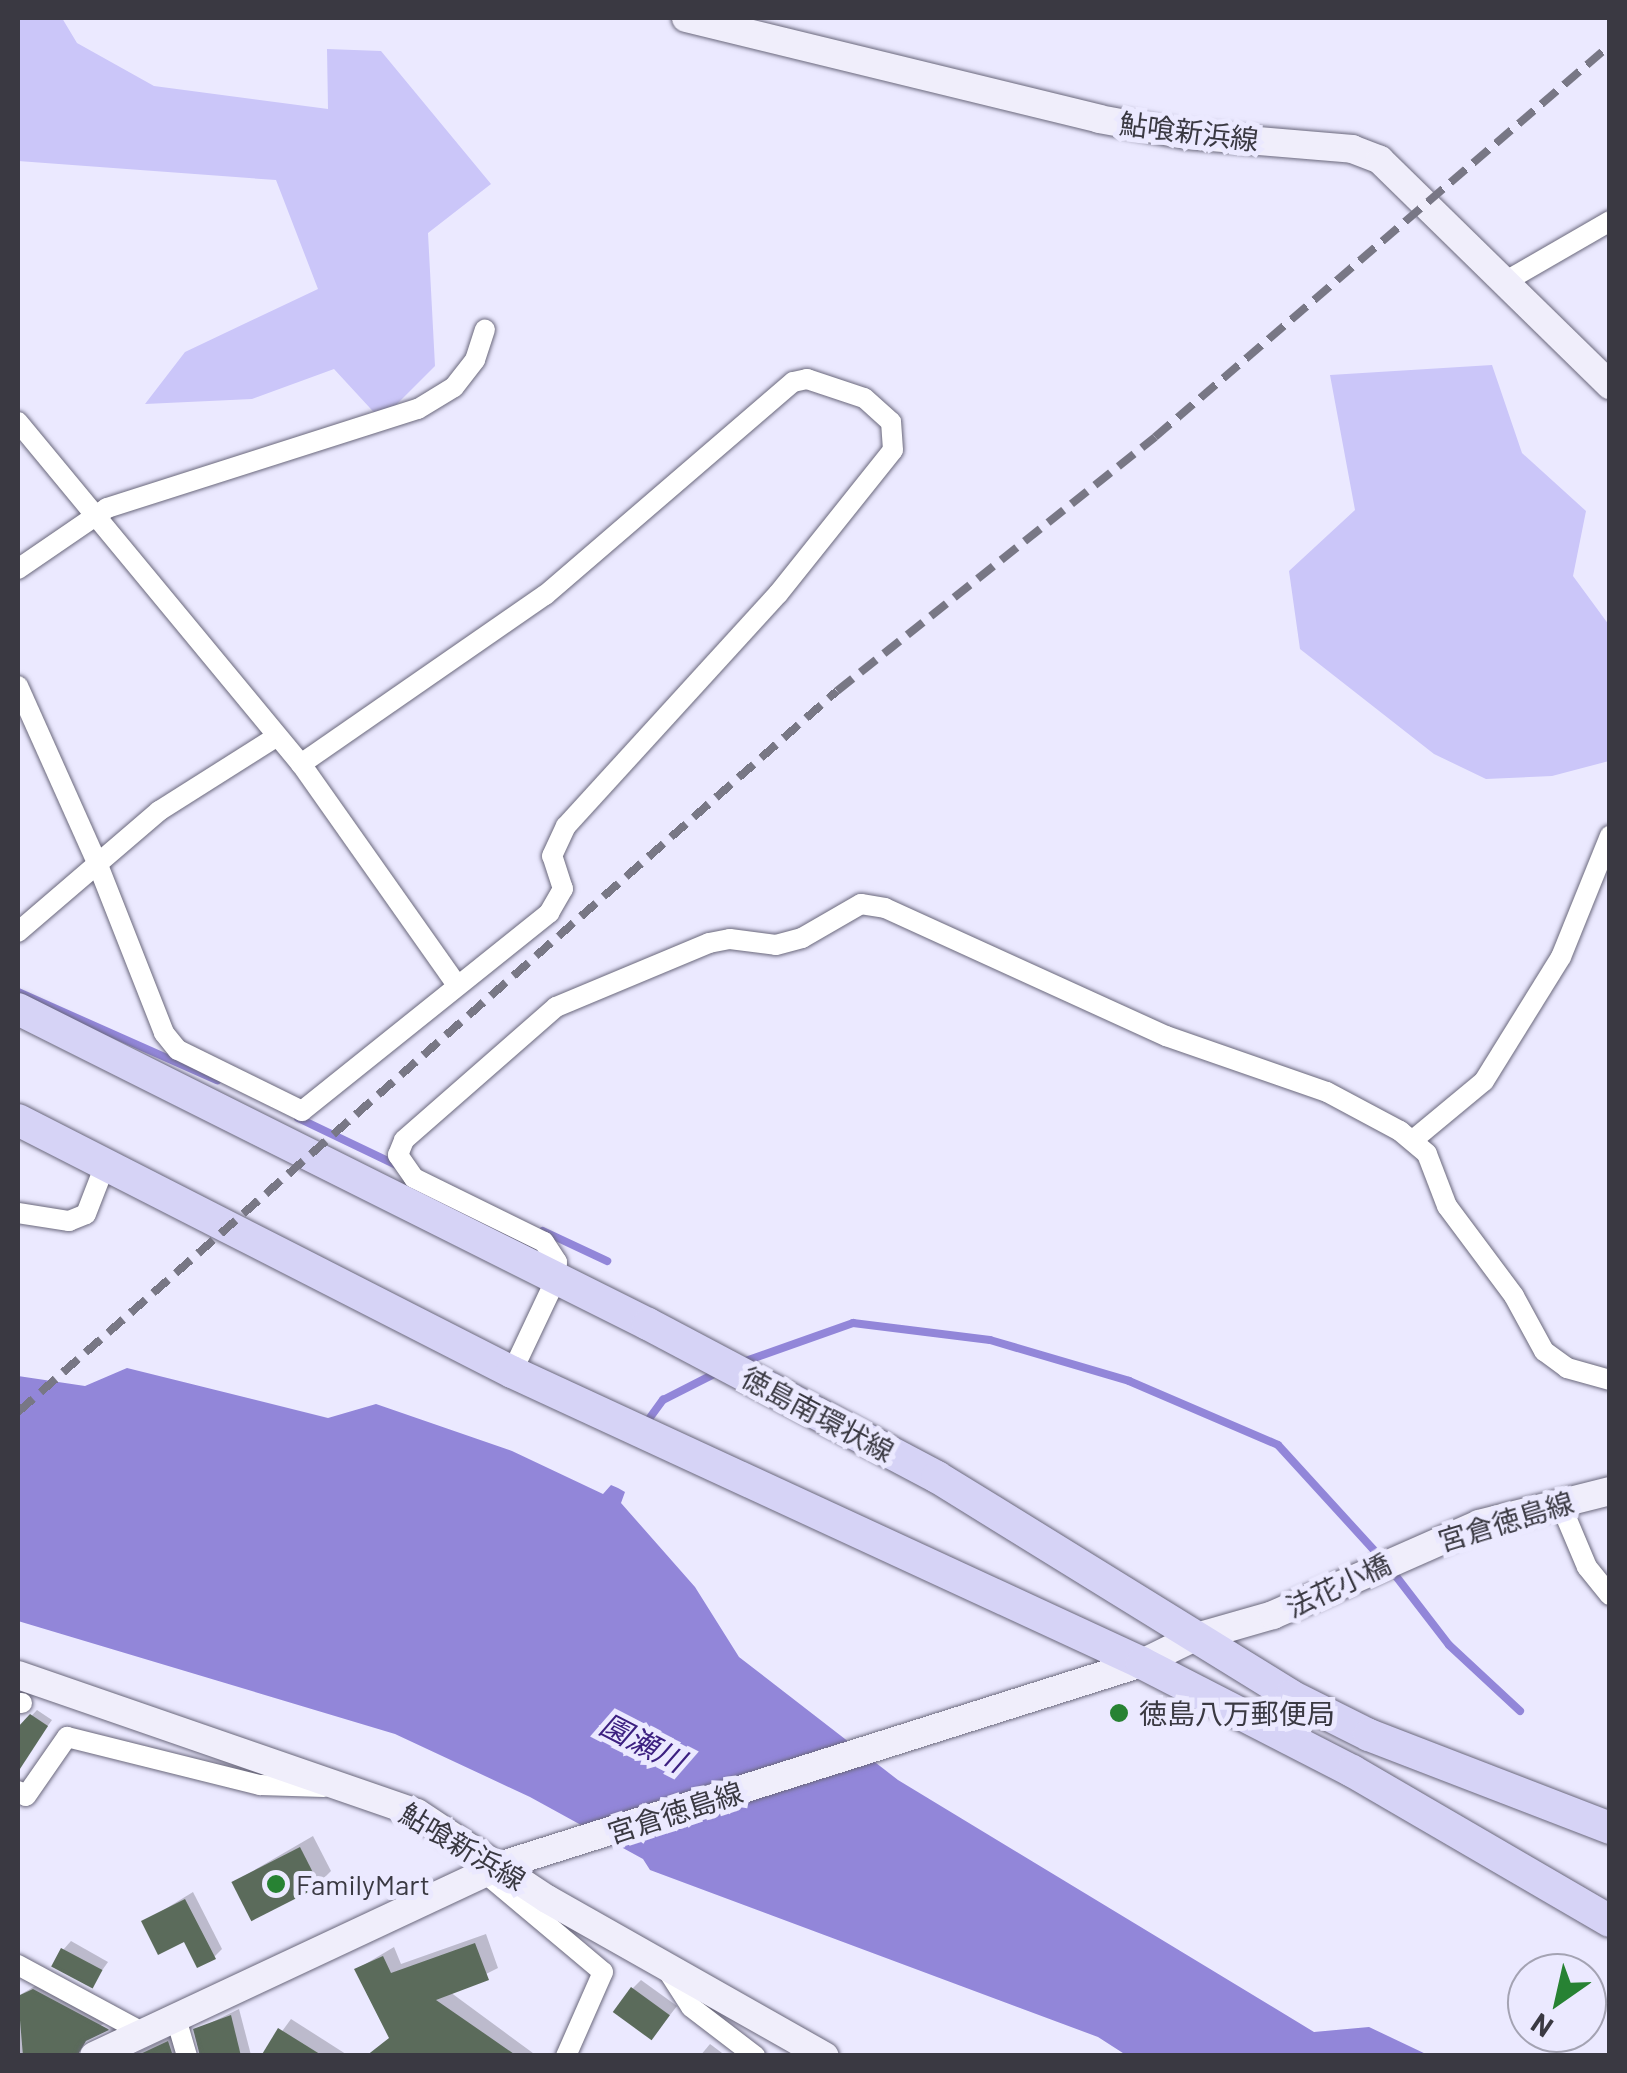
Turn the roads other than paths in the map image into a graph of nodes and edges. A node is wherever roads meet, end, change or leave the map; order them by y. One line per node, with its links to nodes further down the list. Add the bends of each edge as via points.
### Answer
1 (686, 18): 3 (main road, 鮎喰新浜線, via 1099,119 1187,135 1352,149 1407,180)
2 (1610, 221): 3 (street)
3 (1508, 280): 5 (main road, 鮎喰新浜線)
4 (485, 330): 7 (street, via 475,360 454,387 418,409)
5 (1610, 385)
6 (18, 422): 7 (street)
7 (98, 515): 8 (street); 10 (street)
8 (18, 568)
9 (18, 686): 13 (street)
10 (276, 737): 11 (street); 13 (street)
11 (302, 764): 15 (street); 15 (street, via 545,596 792,382 807,379 864,398 891,422 893,450 778,594 566,826 552,856 563,889 549,913)
12 (1610, 836): 18 (street, via 1561,957 1484,1081)
13 (96, 860): 14 (street); 15 (street, via 164,1033 178,1050 302,1110 316,1106)
14 (18, 932)
15 (456, 984)
16 (18, 1009): 21 (highway, 徳島南環状線)
17 (18, 1120): 19 (highway)
18 (1413, 1140): 21 (street, via 1327,1092 1166,1036 885,908 861,904 802,938 776,945 709,943 556,1007 404,1140 398,1155 414,1178 544,1242 557,1262); 23 (street, via 1427,1154 1446,1206 1514,1296 1544,1351 1567,1368)
19 (105, 1165): 20 (street, via 86,1214 70,1221); 22 (highway)
20 (18, 1213)
21 (556, 1279): 22 (street); 29 (highway, 徳島南環状線, via 982,1504)
22 (512, 1372): 30 (highway)
23 (1610, 1380)
24 (1610, 1492): 25 (main road, 宮倉徳島線)
25 (1560, 1503): 26 (main road, 宮倉徳島線, via 1479,1524); 27 (street, via 1588,1567)
26 (1403, 1555): 28 (main road, 法花小橋)
27 (1610, 1595)
28 (1274, 1615): 29 (main road, 宮倉徳島線)
29 (1194, 1638): 30 (main road, 宮倉徳島線); 34 (highway, 徳島南環状線, via 1370,1734)
30 (1142, 1663): 35 (main road, 宮倉徳島線); 36 (highway, via 1352,1770)
31 (19, 1694): 32 (main road, 鮎喰新浜線)
32 (350, 1788): 33 (street, via 260,1785 67,1737 26,1796); 35 (main road, 鮎喰新浜線, via 417,1813)
33 (18, 1790)
34 (1610, 1828)
35 (504, 1866): 38 (main road, 鮎喰新浜線); 39 (main road, 宮倉徳島線); 43 (street, via 604,1972)
36 (1610, 1921)
37 (18, 1964): 40 (street)
38 (665, 1966): 44 (street, via 692,2007); 45 (main road, 鮎喰新浜線)
39 (174, 2015): 40 (main road, 宮倉徳島線); 42 (street)
40 (142, 2032): 41 (main road, 宮倉徳島線)
41 (94, 2056)
42 (188, 2056)
43 (566, 2056)
44 (755, 2056)
45 (825, 2056)

